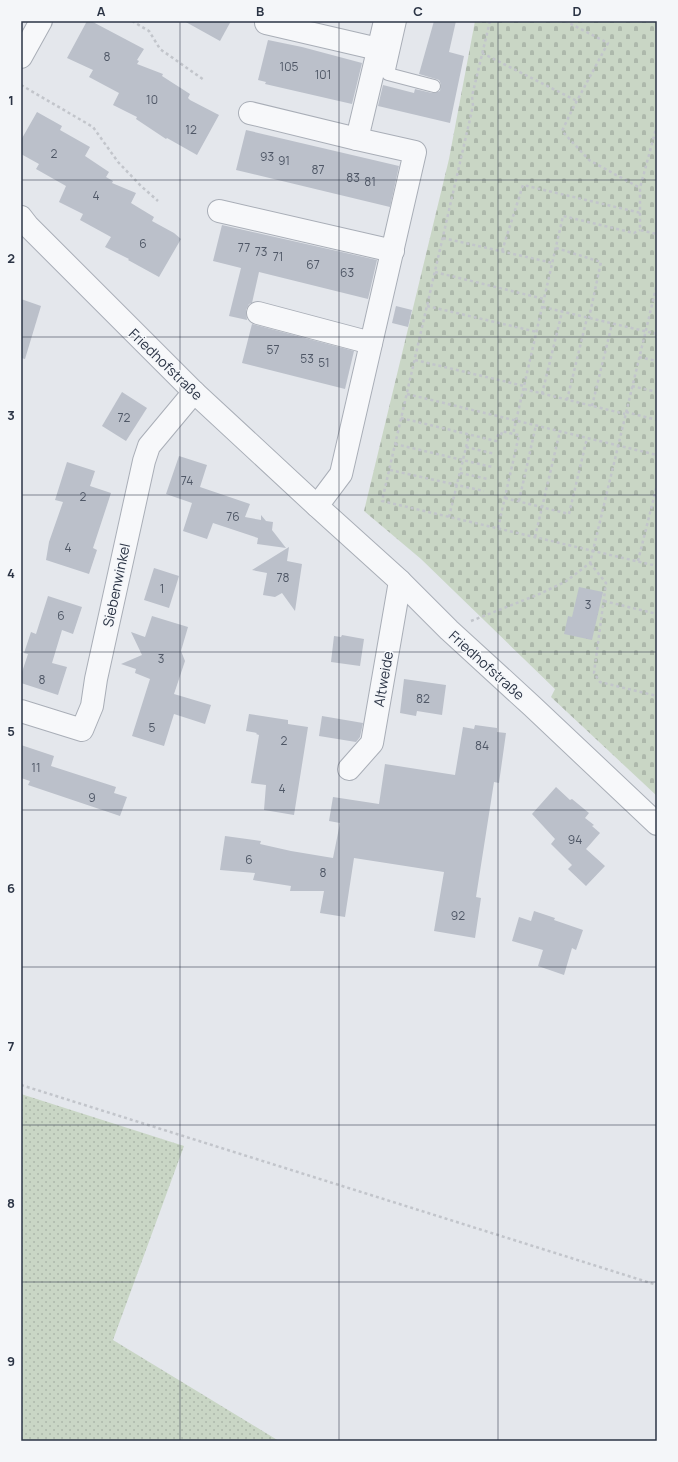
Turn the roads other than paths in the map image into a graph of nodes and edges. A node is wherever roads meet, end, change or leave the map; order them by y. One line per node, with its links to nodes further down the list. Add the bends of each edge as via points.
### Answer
1 (41, 21): 6 (street)
2 (385, 21): 5 (street)
3 (400, 21): 7 (lane, via 388,74)
4 (266, 23): 5 (street)
5 (378, 49): 9 (street)
6 (21, 57)
7 (434, 86)
8 (250, 113): 9 (street)
9 (357, 139): 12 (street, via 415,152)
10 (220, 211): 12 (street)
11 (21, 217): 15 (street, Friedhofstraße)
12 (392, 251): 14 (street)
13 (258, 313): 14 (street)
14 (371, 342): 16 (street, via 341,474)
15 (194, 392): 16 (street, Friedhofstraße); 18 (street, Siebenwinkel, via 149,446 144,461 92,706 82,730)
16 (317, 506): 17 (street, Friedhofstraße)
17 (400, 581): 19 (street, Altweide, via 372,743); 20 (street, Friedhofstraße)
18 (21, 711)
19 (349, 769)
20 (657, 824)

